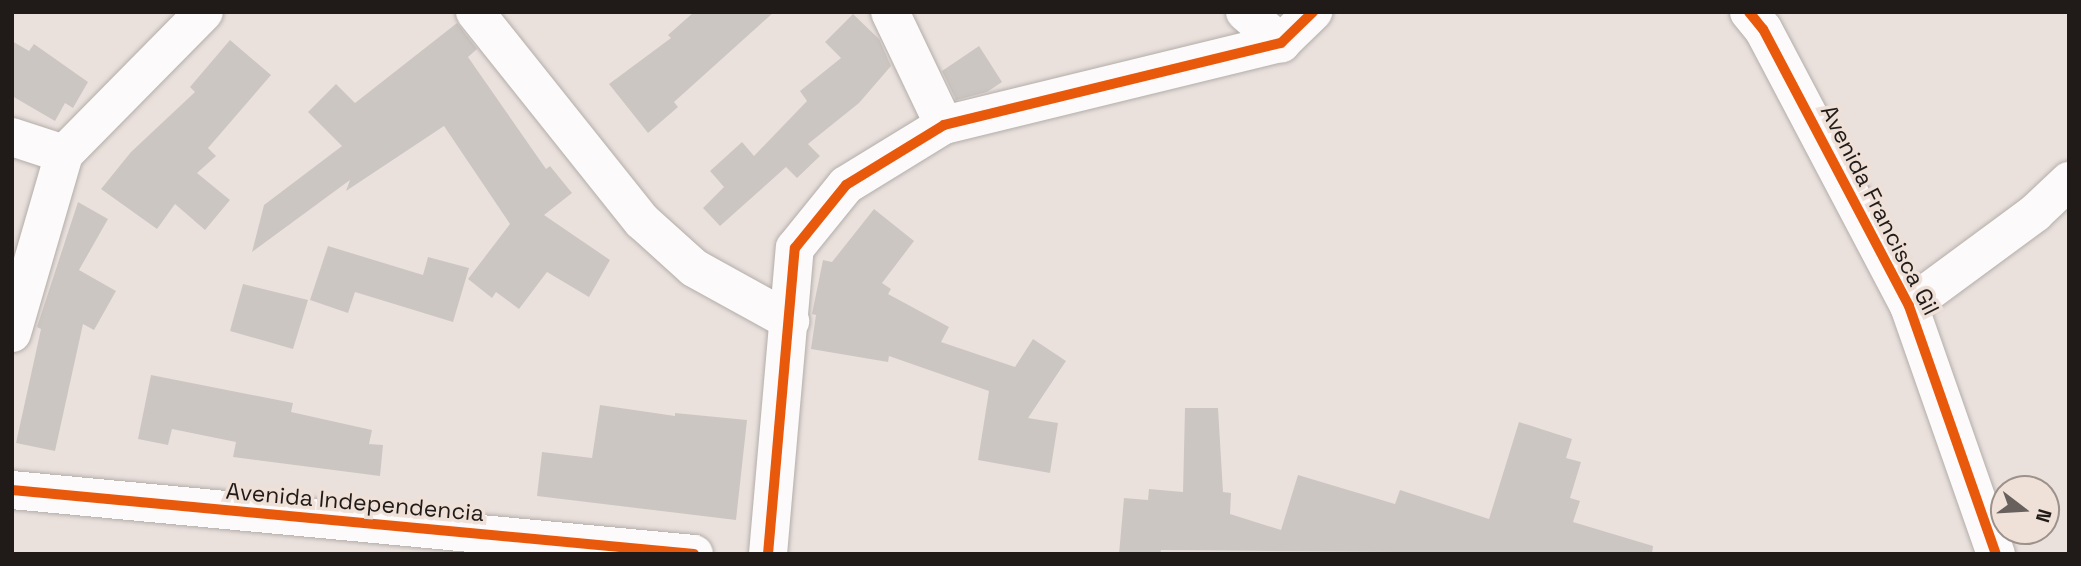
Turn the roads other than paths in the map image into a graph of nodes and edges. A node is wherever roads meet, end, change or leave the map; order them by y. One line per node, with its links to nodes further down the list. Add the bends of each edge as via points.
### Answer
1 (204, 12): 10 (street)
2 (475, 12): 13 (street, via 642,221 694,268)
3 (890, 12): 8 (street)
4 (1245, 12): 7 (street)
5 (1313, 12): 7 (street)
6 (1749, 12): 12 (street, Avenida Francisca Gil, via 1763,29)
7 (1281, 43): 8 (street)
8 (944, 125): 13 (street, via 846,186 795,248)
9 (12, 137): 10 (street)
10 (64, 154): 14 (street)
11 (2069, 181): 12 (street, via 2035,213)
12 (1909, 306): 18 (street, Avenida Francisca Gil)
13 (790, 321): 17 (street)
14 (12, 332)
15 (12, 491): 16 (street, Avenida Independencia)
16 (694, 554)
17 (768, 554)
18 (1996, 554)

